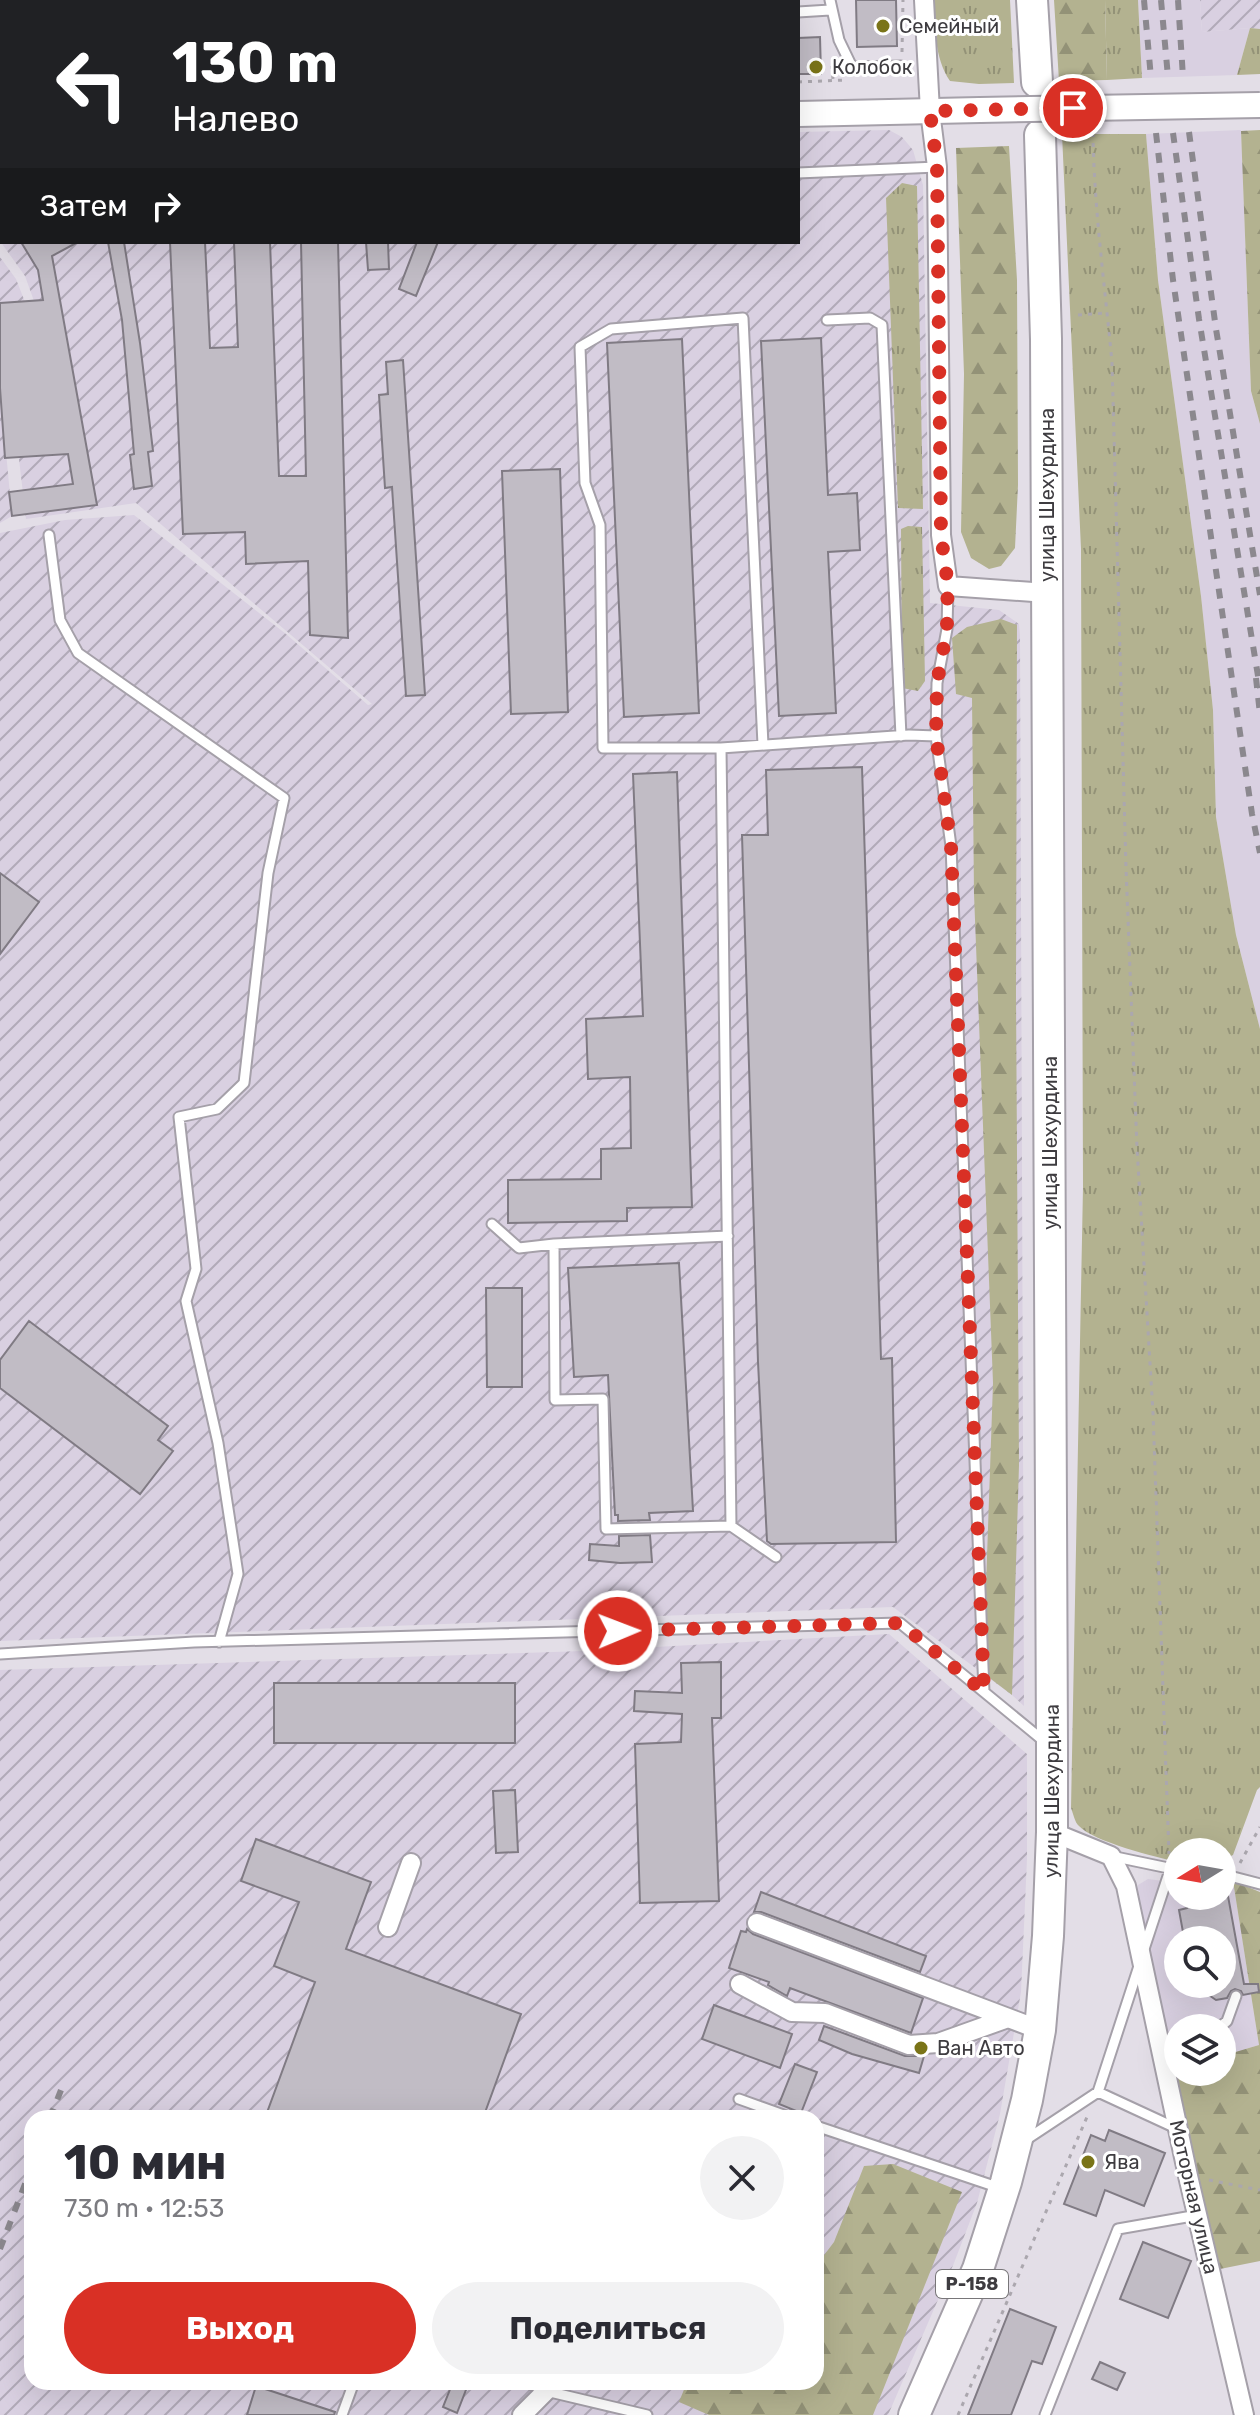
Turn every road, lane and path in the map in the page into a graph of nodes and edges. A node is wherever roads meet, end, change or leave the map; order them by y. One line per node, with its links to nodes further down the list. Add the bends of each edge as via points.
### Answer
1 (903, 0): 6 (path)
2 (924, 0): 13 (street)
3 (1032, 0): 11 (main road)
4 (830, 5): 5 (lane); 9 (lane, via 852,67)
5 (800, 12)
6 (904, 29): 7 (path); 9 (path)
7 (897, 30)
8 (821, 66): 10 (path, via 832,66)
9 (901, 66)
10 (833, 80)
11 (1037, 82)
12 (1260, 105): 13 (street, bridge)
13 (930, 111): 14 (street); 17 (street)
14 (800, 114)
15 (1093, 133): 19 (path)
16 (1040, 135): 24 (main road, улица Шехурдина)
17 (937, 167): 18 (lane); 23 (street, via 941,535)
18 (800, 173)
19 (1107, 313): 20 (path); 40 (path, via 1137,1148)
20 (1078, 315)
21 (827, 320): 25 (lane, via 870,318 882,325)
22 (49, 535): 34 (lane, via 60,620 78,653 284,798 268,873 244,1083 217,1109 179,1117 196,1269 186,1301 218,1443 238,1574)
23 (948, 586): 24 (street); 26 (lane)
24 (1047, 593): 37 (main road, улица Шехурдина)
25 (901, 736): 26 (lane); 27 (lane)
26 (936, 736): 36 (lane, via 951,846)
27 (763, 745): 28 (lane); 28 (lane, via 743,318 611,329 580,347 585,483 600,525 603,748)
28 (721, 748): 30 (lane)
29 (492, 1224): 31 (lane, via 519,1248)
30 (728, 1236): 31 (lane); 32 (lane)
31 (554, 1244): 32 (lane, via 555,1400 603,1399 606,1529)
32 (731, 1526): 33 (lane)
33 (776, 1557)
34 (219, 1642): 35 (lane); 36 (lane, via 900,1623)
35 (0, 1654)
36 (984, 1692): 37 (lane)
37 (1052, 1748): 39 (main road, улица Шехурдина)
38 (1260, 1827): 42 (path)
39 (1052, 1832): 41 (street); 53 (main road, улица Шехурдина)
40 (1173, 1838)
41 (1111, 1856): 44 (lane); 50 (street, Моторная улица, via 1126,1886)
42 (1236, 1861)
43 (411, 1863): 49 (street)
44 (1164, 1868)
45 (1236, 1878): 46 (lane)
46 (1260, 1884)
47 (1164, 1897): 50 (lane)
48 (757, 1923): 52 (street)
49 (388, 1927)
50 (1141, 1958): 54 (street, Моторная улица); 56 (lane)
51 (740, 1984): 52 (street, via 792,2012 825,2013 909,2045 938,2043)
52 (1008, 2018): 53 (street)
53 (1040, 2030): 61 (main road, улица Шехурдина)
54 (1164, 2034)
55 (1173, 2086): 60 (street, Моторная улица)
56 (1098, 2092): 60 (lane); 61 (lane); 72 (path)
57 (739, 2099): 58 (lane)
58 (770, 2110)
59 (824, 2129): 63 (lane)
60 (1178, 2129): 62 (street, Моторная улица)
61 (1015, 2147): 63 (main road, Р-158)
62 (1188, 2176): 64 (path); 65 (street, Моторная улица)
63 (1004, 2189): 71 (main road, Р-158, via 978,2269)
64 (1260, 2190)
65 (1198, 2215): 73 (lane, via 1118,2229); 74 (street, Моторная улица)
66 (351, 2390): 68 (lane)
67 (546, 2391): 69 (street); 70 (lane)
68 (342, 2415)
69 (522, 2415)
70 (647, 2415)
71 (914, 2415)
72 (958, 2415)
73 (1045, 2415)
74 (1244, 2415)

